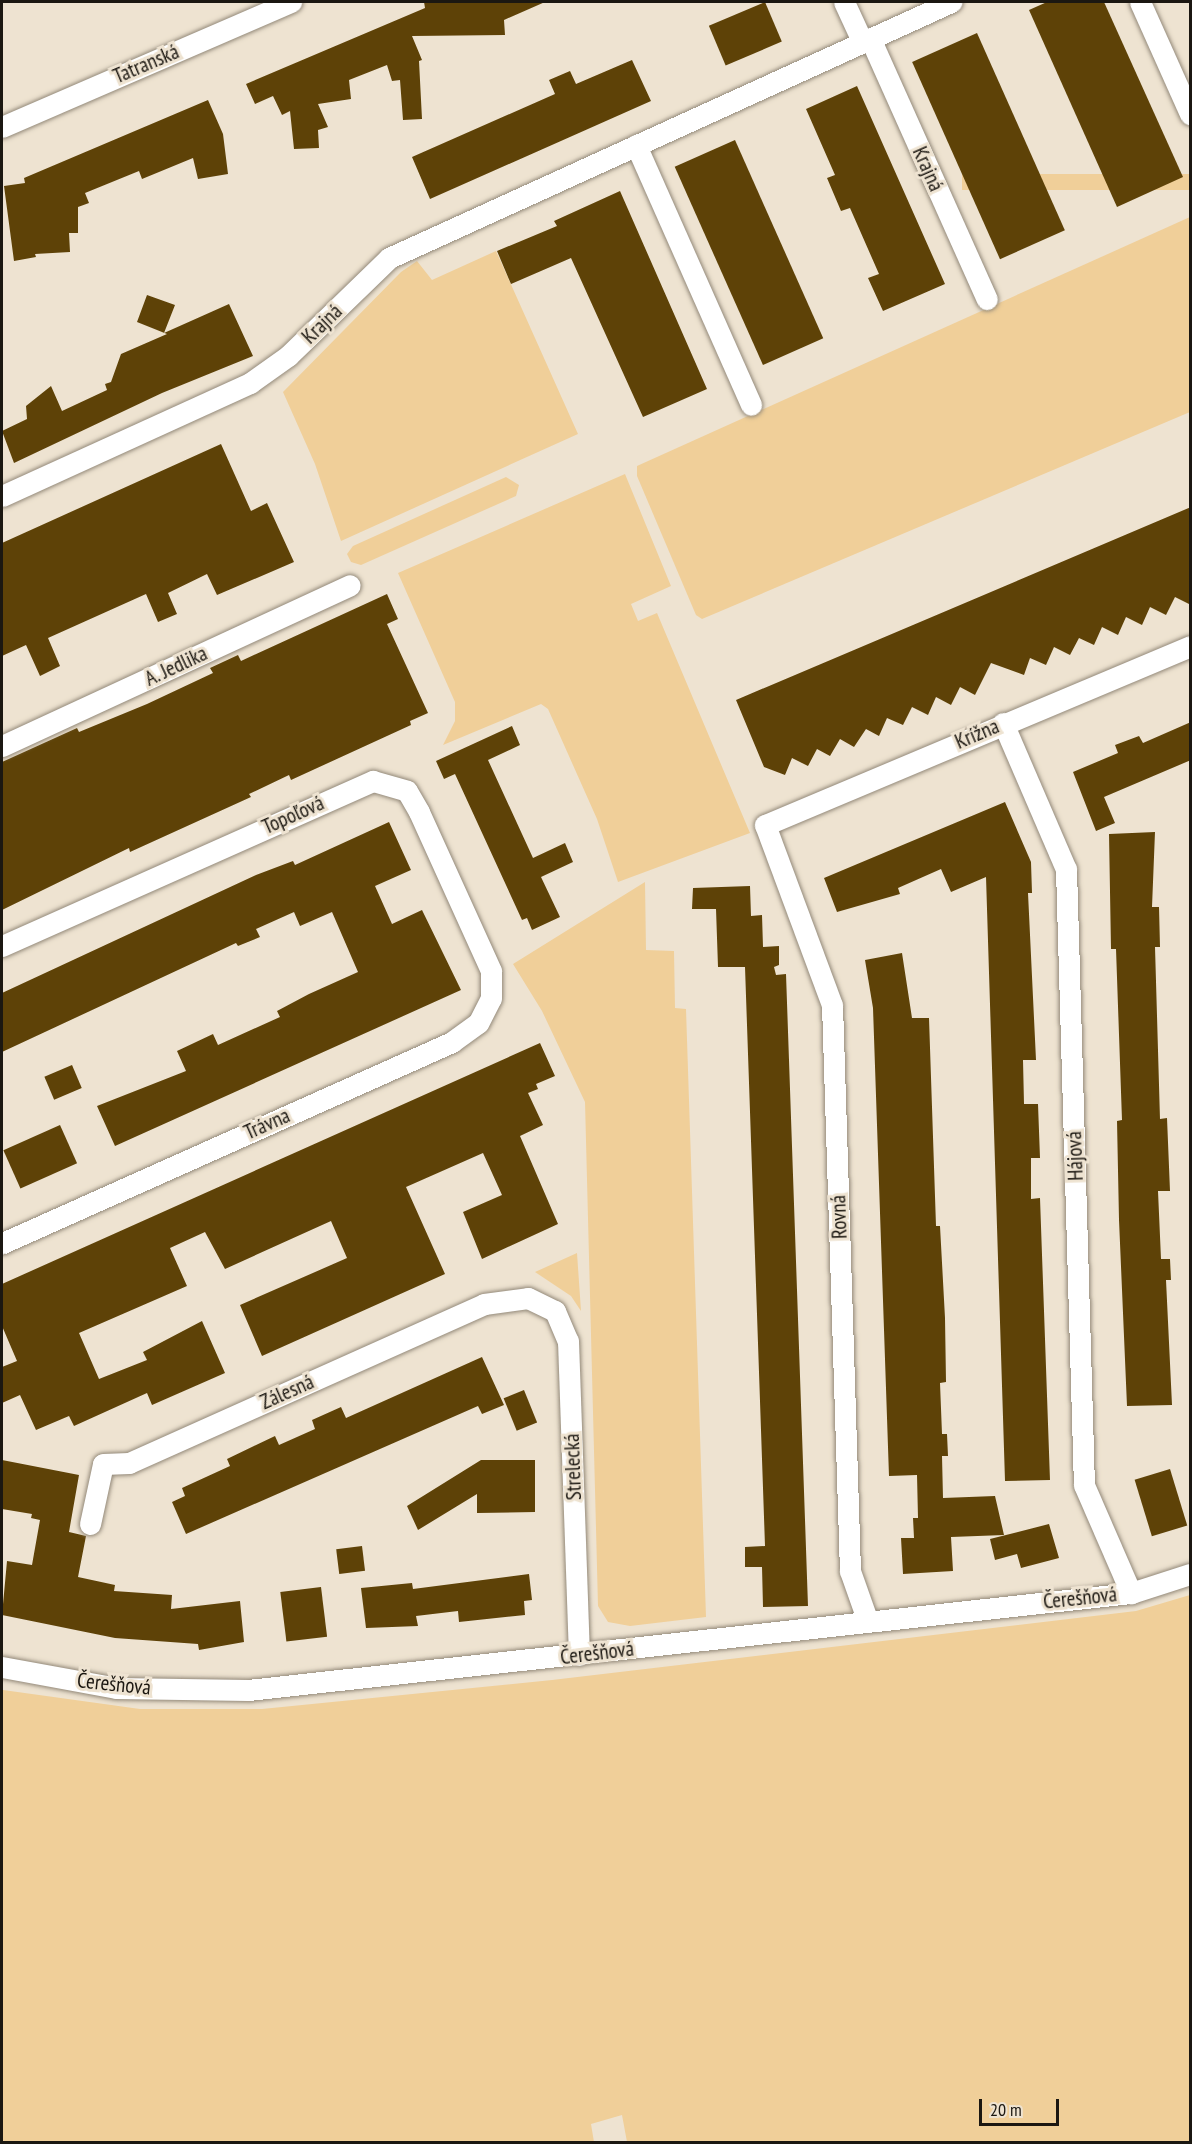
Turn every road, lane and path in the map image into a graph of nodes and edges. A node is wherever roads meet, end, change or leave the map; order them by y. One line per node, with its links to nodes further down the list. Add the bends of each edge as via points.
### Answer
1 (291, 2): 7 (street, Tatranská)
2 (844, 2): 5 (street)
3 (951, 2): 5 (street, Krajná)
4 (1140, 2): 6 (street)
5 (866, 40): 8 (street, Krajná); 9 (street, Krajná)
6 (1191, 114)
7 (2, 127)
8 (636, 145): 10 (street); 11 (street, Krajná, via 389,258 288,356 250,383)
9 (987, 299)
10 (751, 405)
11 (2, 496)
12 (350, 585): 15 (street, A. Jedlika)
13 (1191, 646): 14 (street, Krížna)
14 (1003, 723): 16 (street, Krížna); 23 (street, Hájová, via 1066,869 1084,1485)
15 (2, 746)
16 (765, 825): 24 (street, Rovná, via 832,1005 850,1571)
17 (2, 946): 18 (street, Topoľová, via 373,781 406,791)
18 (491, 970): 19 (street, Trávna, via 491,998 478,1023 452,1042)
19 (2, 1243)
20 (528, 1298): 21 (street, Zálesná, via 484,1304 129,1463 103,1464); 25 (street, Strelecká, via 555,1311 568,1341)
21 (90, 1524)
22 (1191, 1574): 23 (street, Čerešňová)
23 (1131, 1593): 24 (street, Čerešňová)
24 (867, 1619): 25 (street, Čerešňová)
25 (579, 1655): 26 (street, Čerešňová, via 248,1690 116,1688)
26 (2, 1667)

